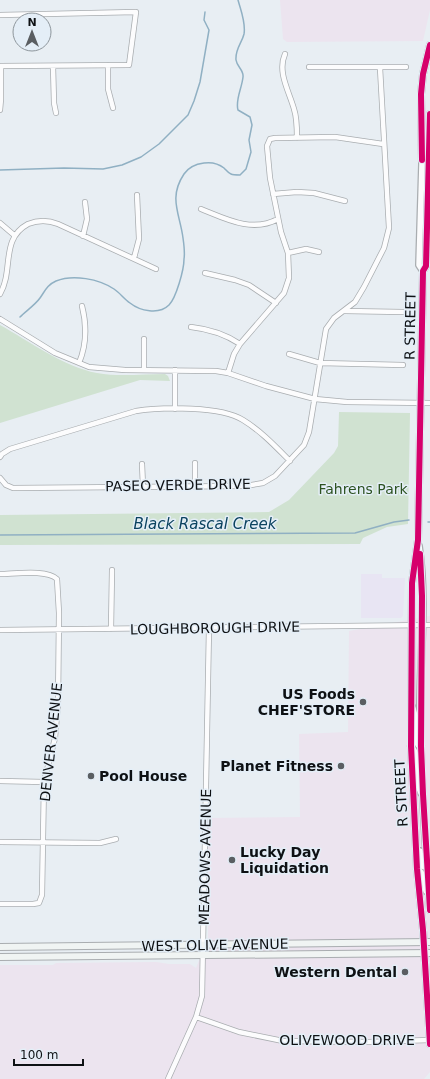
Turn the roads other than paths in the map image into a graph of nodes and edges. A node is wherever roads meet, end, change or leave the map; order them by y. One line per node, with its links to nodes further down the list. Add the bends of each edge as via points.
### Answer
1 (0, 15): 4 (street, via 136,12 129,65)
2 (430, 45): 30 (street, R STREET, via 424,74 421,114 419,265)
3 (285, 54): 14 (street, via 282,68 294,110)
4 (108, 65): 6 (street); 10 (street, via 108,89)
5 (0, 66): 6 (street); 11 (street)
6 (53, 66): 12 (street)
7 (309, 68): 8 (street)
8 (380, 68): 9 (street); 15 (street, PASEO VERDE DRIVE)
9 (406, 68)
10 (113, 108)
11 (0, 110)
12 (56, 113)
13 (430, 114): 16 (street, R STREET)
14 (297, 138): 15 (street, via 334,137); 17 (street, via 270,139 267,146)
15 (383, 144): 35 (street, PASEO VERDE DRIVE, via 389,228 387,238 364,287 355,302)
16 (429, 165): 30 (street, R STREET, via 426,266)
17 (272, 194): 19 (street, via 314,193); 22 (street)
18 (137, 196): 28 (street, via 139,239)
19 (345, 200)
20 (85, 202): 25 (street)
21 (201, 209): 22 (street, via 232,222 247,225 270,224)
22 (278, 219): 27 (street)
23 (0, 223): 24 (street)
24 (14, 235): 25 (street, via 23,227 41,221 54,222); 32 (street, via 8,249 6,276)
25 (83, 236): 28 (street)
26 (319, 252): 27 (street, via 306,250)
27 (288, 253): 33 (street, via 289,278 284,293)
28 (134, 258): 29 (street)
29 (156, 268)
30 (423, 271): 49 (street, R STREET)
31 (205, 273): 33 (street, via 250,285)
32 (0, 294)
33 (276, 303): 40 (street)
34 (82, 306): 42 (street, via 86,329 84,350)
35 (345, 311): 36 (street); 43 (street, PASEO VERDE DRIVE, via 334,318 326,329)
36 (403, 312)
37 (0, 319): 42 (street, via 55,353)
38 (191, 327): 40 (street, via 217,332)
39 (144, 339): 45 (street)
40 (240, 344): 47 (street)
41 (289, 354): 43 (street)
42 (79, 363): 45 (street, via 89,367)
43 (320, 363): 44 (street); 48 (street, PASEO VERDE DRIVE)
44 (403, 365)
45 (144, 370): 46 (street)
46 (175, 370): 47 (street); 51 (street)
47 (228, 373): 48 (street)
48 (315, 399): 49 (street); 53 (street, PASEO VERDE DRIVE, via 304,445)
49 (421, 403): 50 (street); 59 (street, R STREET)
50 (430, 403)
51 (175, 409): 52 (street, via 124,414 10,449); 53 (street, via 214,410 238,417 267,437)
52 (0, 457)
53 (290, 461): 58 (street, PASEO VERDE DRIVE, via 275,476 263,483 245,486)
54 (195, 463): 58 (street)
55 (142, 464): 57 (street)
56 (0, 478): 57 (street, PASEO VERDE DRIVE, via 13,488)
57 (142, 486): 58 (street, PASEO VERDE DRIVE)
58 (195, 486)
59 (418, 540): 62 (street, R STREET, via 412,583); 63 (street, R STREET, via 422,561)
60 (112, 570): 67 (street)
61 (0, 574): 66 (street, DENVER AVENUE, via 54,575 57,579)
62 (412, 626): 63 (street, LOUGHBOROUGH DRIVE); 65 (street, LOUGHBOROUGH DRIVE); 69 (street, R STREET)
63 (422, 626): 64 (street, LOUGHBOROUGH DRIVE); 71 (street, R STREET)
64 (430, 626)
65 (209, 628): 67 (street, LOUGHBOROUGH DRIVE); 85 (street, MEADOWS AVENUE)
66 (58, 629): 67 (street, LOUGHBOROUGH DRIVE); 68 (street, LOUGHBOROUGH DRIVE); 73 (street, DENVER AVENUE, via 57,717 55,738)
67 (111, 629)
68 (0, 630)
69 (411, 704): 70 (street, R STREET); 71 (street, via 415,711 416,740)
70 (411, 746): 74 (street, via 416,752 418,785); 75 (street, R STREET)
71 (421, 746): 74 (street, R STREET)
72 (0, 781): 73 (street)
73 (44, 782): 77 (street, DENVER AVENUE)
74 (422, 794): 79 (street, R STREET)
75 (415, 826): 79 (street, via 419,832 421,863); 80 (street, R STREET)
76 (116, 839): 77 (street, via 100,843)
77 (43, 841): 78 (street); 82 (street, DENVER AVENUE, via 42,895 39,903)
78 (0, 842)
79 (427, 867): 81 (street, R STREET)
80 (417, 869): 81 (street, via 422,873); 84 (street, R STREET)
81 (429, 895): 83 (street, R STREET)
82 (0, 904)
83 (430, 910)
84 (427, 942): 85 (main road, WEST OLIVE AVENUE); 87 (street, R STREET)
85 (204, 945): 86 (main road, WEST OLIVE AVENUE); 88 (street, MEADOWS AVENUE)
86 (0, 947)
87 (427, 953): 88 (main road, WEST OLIVE AVENUE); 90 (street, R STREET)
88 (203, 955): 89 (main road, WEST OLIVE AVENUE); 91 (street, MEADOWS AVENUE, via 202,996)
89 (0, 957)
90 (429, 1014): 92 (street, R STREET)
91 (196, 1017): 92 (street, OLIVEWOOD DRIVE, via 239,1032 283,1041); 94 (street, MEADOWS AVENUE)
92 (430, 1041): 93 (street, R STREET)
93 (430, 1044)
94 (168, 1079)

